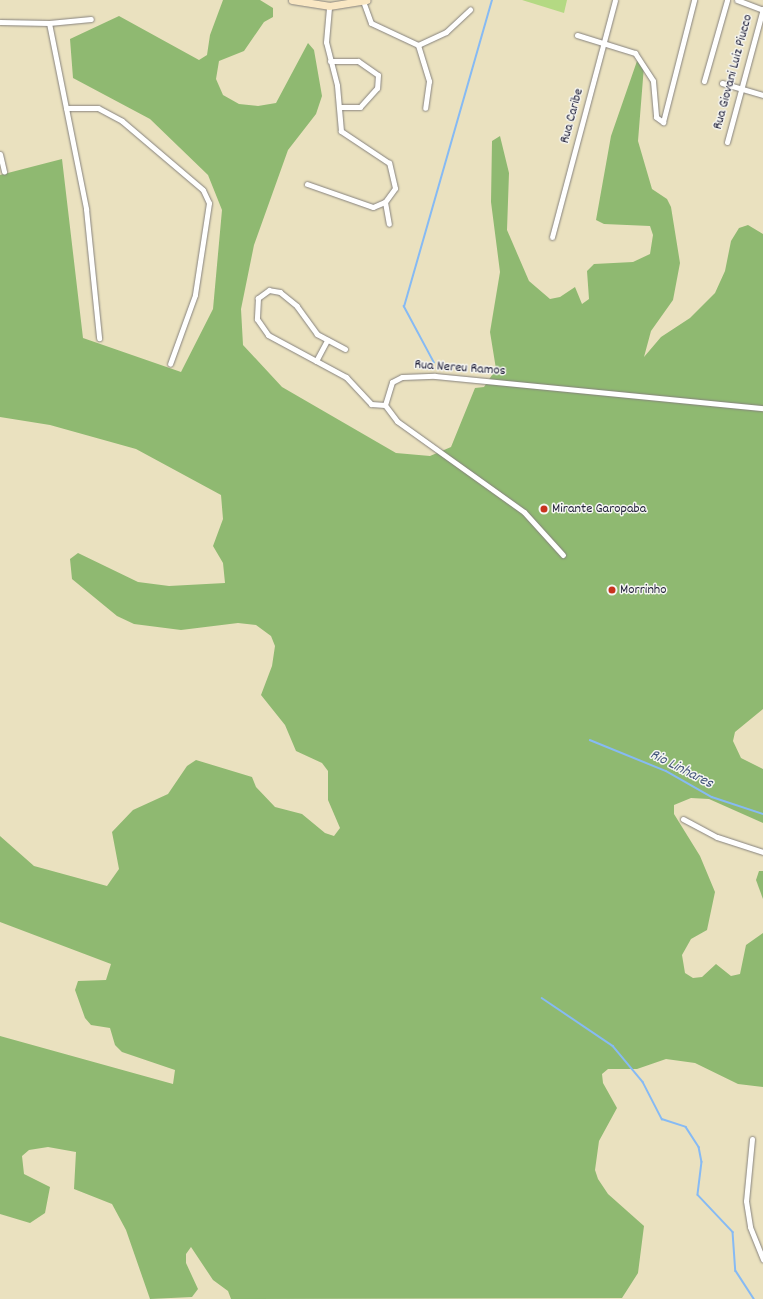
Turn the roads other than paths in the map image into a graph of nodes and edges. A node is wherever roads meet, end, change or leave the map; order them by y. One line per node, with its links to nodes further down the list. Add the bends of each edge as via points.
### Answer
1 (292, 0): 7 (main road)
2 (615, 0): 14 (street, Rua Caribe)
3 (694, 0): 14 (street, via 666,119 660,122 656,117 655,87 638,57 630,50)
4 (727, 0): 17 (street)
5 (737, 0): 8 (street)
6 (365, 1): 7 (main road); 15 (street, via 371,23)
7 (329, 6): 16 (street, via 326,31)
8 (763, 9): 19 (street, Rua Giovani Luiz Piucco)
9 (470, 10): 15 (street, via 436,38)
10 (91, 19): 12 (street)
11 (0, 22): 12 (street)
12 (49, 24): 22 (street)
13 (577, 35): 14 (street)
14 (604, 43): 30 (street, Rua Caribe)
15 (418, 45): 23 (street, via 429,81)
16 (330, 61): 21 (street); 21 (street, via 358,61 378,75 377,88 360,108)
17 (704, 81)
18 (722, 83): 19 (street)
19 (741, 89): 20 (street); 24 (street, Rua Giovani Luiz Piucco)
20 (763, 95)
21 (340, 107): 28 (street, via 344,136 393,169 395,188)
22 (66, 108): 31 (street, via 86,209); 35 (street, via 98,108 122,121 203,190 209,203 195,295)
23 (425, 108)
24 (727, 142)
25 (0, 154): 26 (street)
26 (4, 172)
27 (306, 184): 28 (street, via 373,206)
28 (385, 202): 29 (street)
29 (389, 224)
30 (552, 237)
31 (99, 338)
32 (327, 340): 33 (street); 34 (street); 34 (street, via 310,327 297,306 280,292 269,290 258,298 257,319 268,335)
33 (345, 349)
34 (316, 361): 36 (street, via 346,377 371,404)
35 (170, 364)
36 (385, 404): 37 (street, Rua Nereu Ramos, via 389,387 396,378 436,376); 38 (street, via 397,421 531,518)
37 (763, 408)
38 (563, 555)
39 (683, 819): 40 (street, via 717,837)
40 (763, 852)
41 (752, 1139): 42 (street, via 746,1201 750,1227)
42 (763, 1259)

